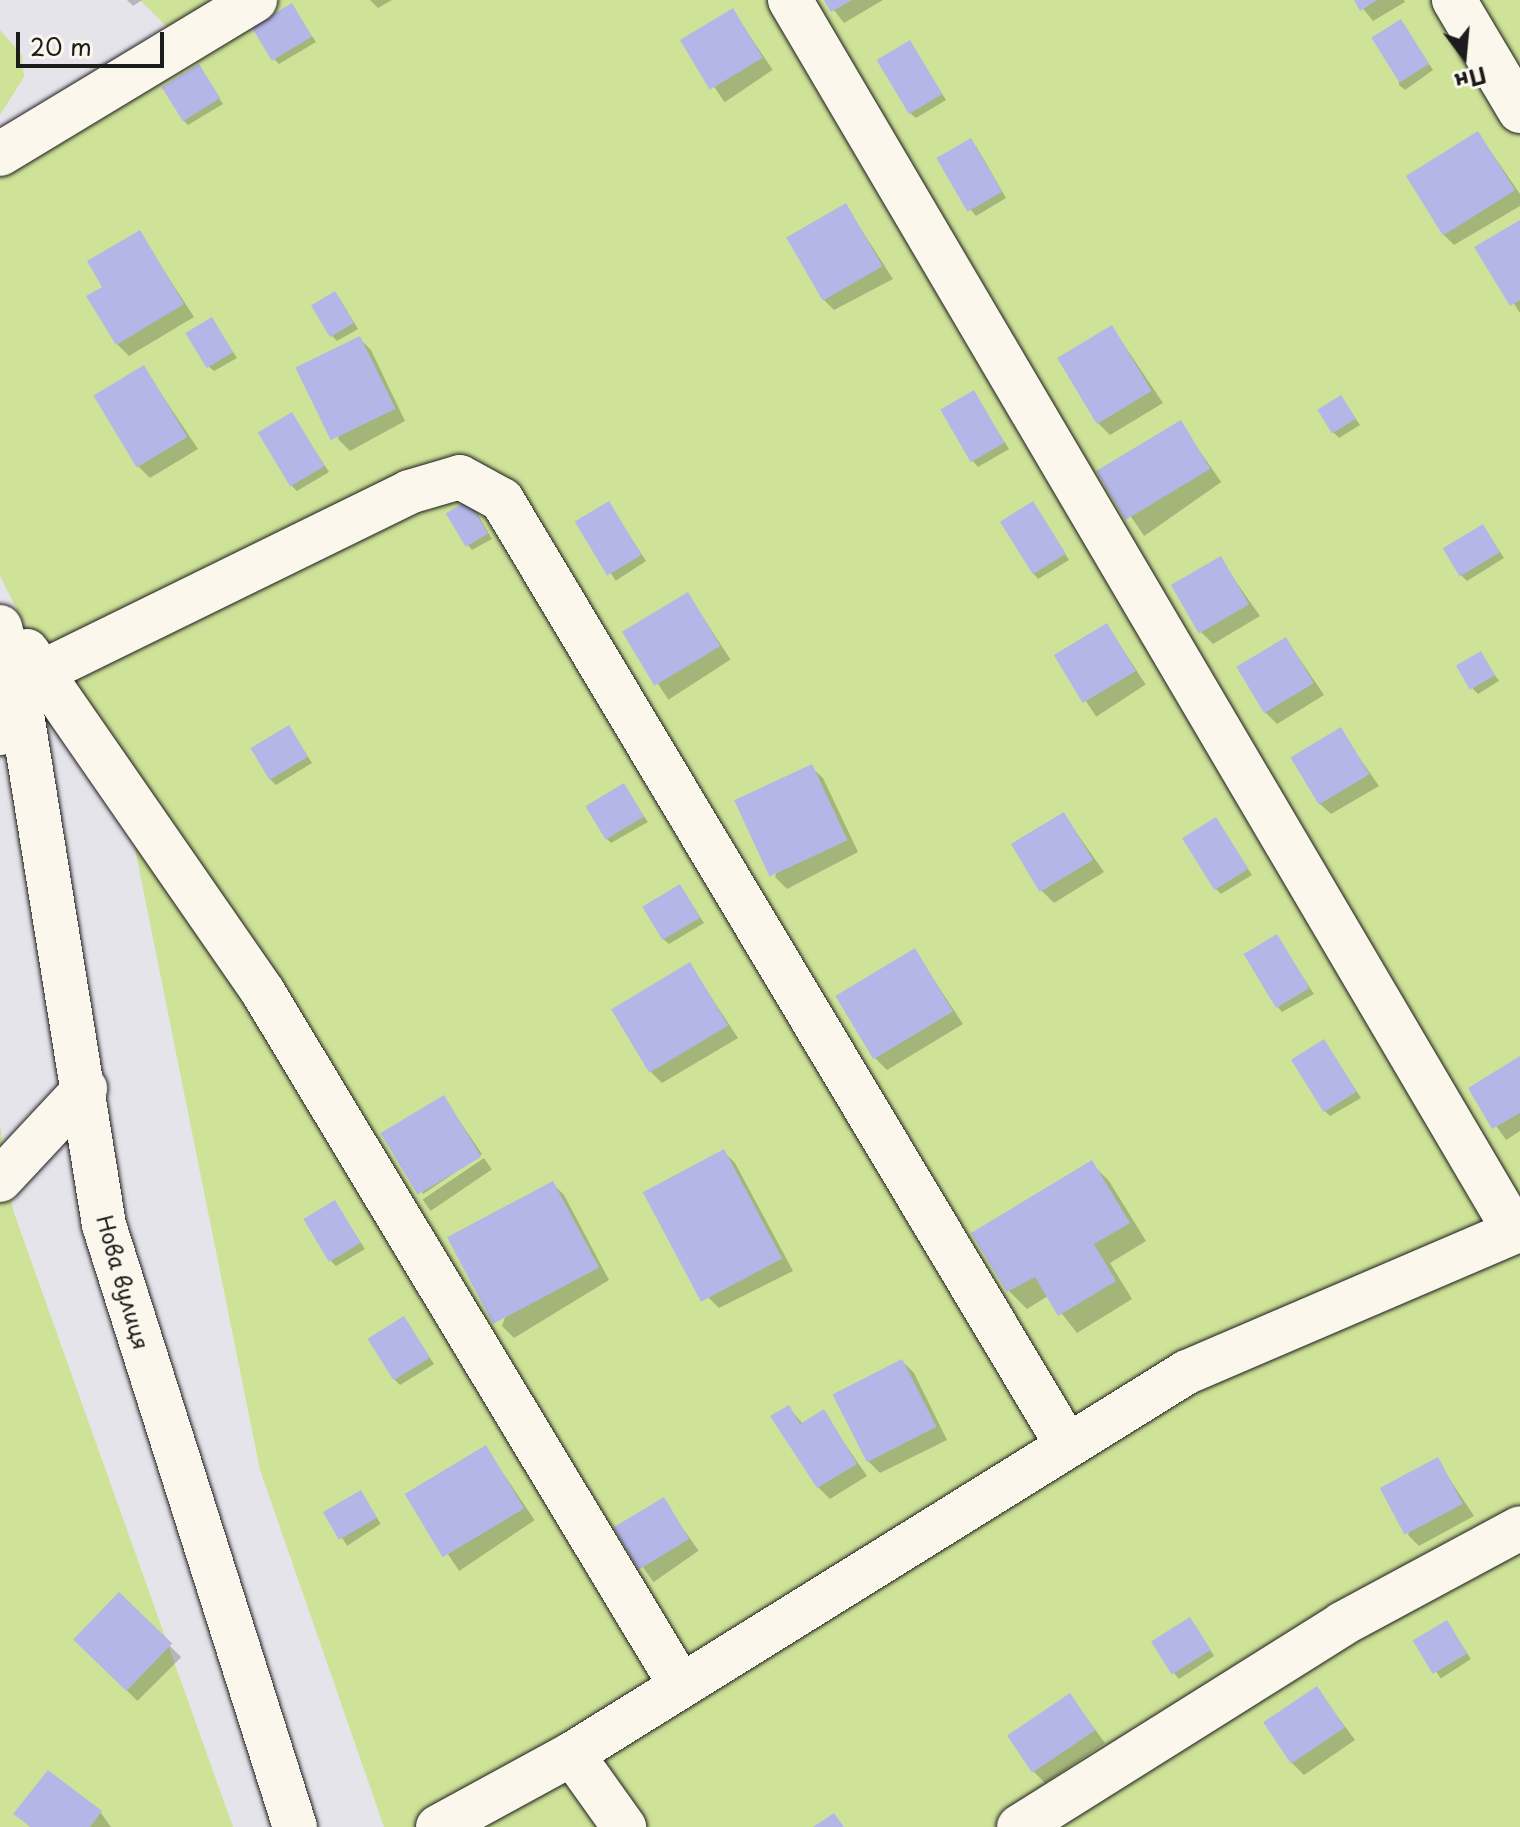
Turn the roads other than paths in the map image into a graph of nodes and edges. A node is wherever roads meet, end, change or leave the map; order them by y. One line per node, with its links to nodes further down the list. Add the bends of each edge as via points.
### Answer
1 (255, 0): 5 (street)
2 (790, 0): 11 (street)
3 (1454, 0): 4 (street)
4 (1520, 111)
5 (0, 154)
6 (0, 616): 8 (street)
7 (0, 627): 8 (street, Нова вулиця)
8 (21, 704): 9 (street, Нова вулиця); 12 (street, via 409,492 460,477 502,500); 14 (street, via 263,992)
9 (85, 1089): 10 (street); 16 (street, Нова вулиця, via 104,1225)
10 (0, 1180)
11 (1518, 1230): 12 (street, via 1187,1372)
12 (1067, 1445): 14 (street)
13 (1520, 1528): 19 (street, via 1342,1624)
14 (681, 1686): 15 (street)
15 (572, 1754): 17 (street); 18 (street)
16 (295, 1827)
17 (438, 1827)
18 (624, 1827)
19 (1019, 1827)

